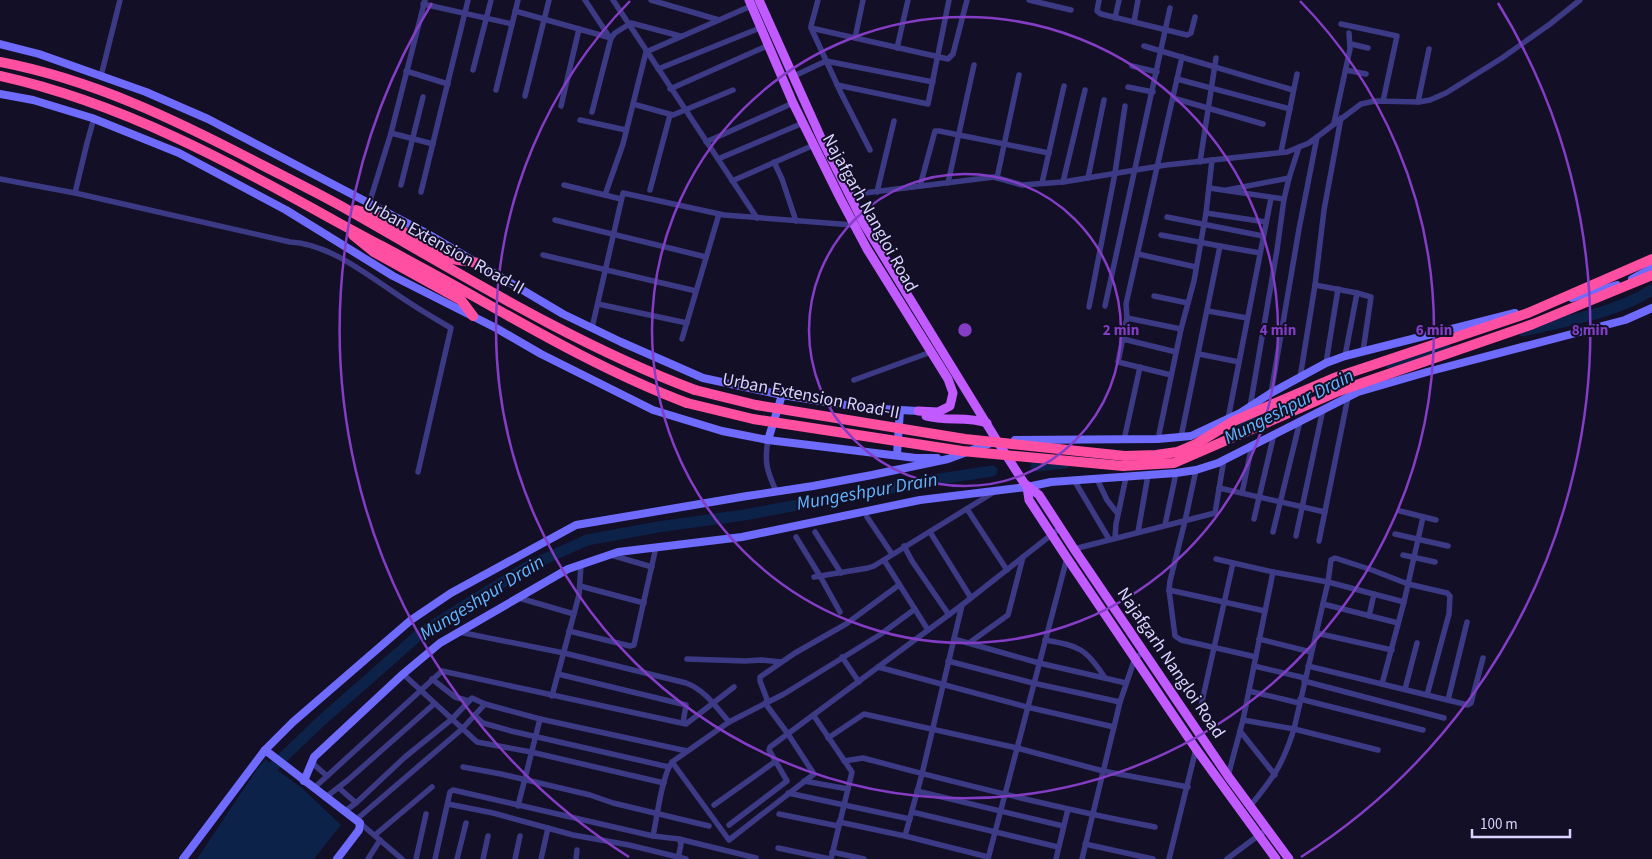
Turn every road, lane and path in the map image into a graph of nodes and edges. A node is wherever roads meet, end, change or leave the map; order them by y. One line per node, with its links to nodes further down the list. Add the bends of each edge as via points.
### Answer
1 (120, 0): 68 (street)
2 (468, 0): 24 (street)
3 (491, 0): 26 (street)
4 (518, 0): 23 (street)
5 (549, 0): 28 (street)
6 (585, 0): 40 (street)
7 (613, 0): 31 (street)
8 (651, 0): 29 (street)
9 (818, 0): 35 (street)
10 (863, 0): 41 (street)
11 (908, 0): 46 (street)
12 (949, 0): 51 (street)
13 (967, 0): 51 (street, via 951,58)
14 (1029, 0): 22 (street)
15 (1099, 0): 27 (street, via 1098,13)
16 (1119, 0): 27 (street)
17 (1138, 0): 30 (street)
18 (1580, 0): 89 (street, via 1475,76 1430,100)
19 (424, 2): 24 (street); 62 (street)
20 (753, 2): 29 (street); 34 (main road, Najafgarh Nangloi Road); 69 (main road, Najafgarh Nangloi Road)
21 (1170, 8): 37 (street)
22 (1071, 10)
23 (515, 11): 28 (street); 32 (street)
24 (465, 13): 26 (street); 72 (street)
25 (1195, 17): 37 (street, via 1190,35)
26 (487, 18): 32 (street); 60 (street)
27 (1115, 18): 30 (street)
28 (544, 19): 36 (street); 84 (street)
29 (719, 20): 39 (street)
30 (1134, 22): 37 (street)
31 (629, 23): 39 (street); 40 (street); 50 (street)
32 (512, 24): 78 (street)
33 (1341, 24): 88 (street, via 1397,36)
34 (760, 28): 44 (main road, Najafgarh Nangloi Road); 59 (street)
35 (811, 28): 41 (street); 54 (street)
36 (579, 29): 40 (street); 92 (street)
37 (1166, 30): 49 (street)
38 (1349, 33): 43 (street)
39 (680, 36): 50 (street)
40 (610, 38): 97 (street)
41 (855, 38): 46 (street)
42 (0, 44): 68 (street)
43 (1351, 44): 47 (street); 61 (street)
44 (767, 46): 76 (street); 90 (main road, Najafgarh Nangloi Road)
45 (1144, 46): 49 (street)
46 (897, 48): 51 (street)
47 (1368, 48)
48 (1429, 49): 89 (street)
49 (1161, 50): 52 (street); 63 (street)
50 (646, 52): 59 (street); 91 (street)
51 (937, 57): 71 (street)
52 (1182, 57): 58 (street); 70 (street)
53 (1216, 58): 58 (street)
54 (826, 61): 69 (street); 71 (street); 73 (street)
55 (0, 62): 150 (highway, Urban Extension Road-II, via 65,78 132,101 190,127)
56 (974, 65): 108 (street)
57 (1132, 66): 63 (street)
58 (1214, 66): 77 (street); 81 (street)
59 (658, 69): 76 (street)
60 (474, 70)
61 (1346, 70): 65 (street); 105 (street)
62 (406, 71): 72 (street); 107 (street)
63 (1157, 72): 82 (street)
64 (1297, 74): 81 (street)
65 (1366, 74)
66 (1019, 75): 113 (street)
67 (0, 76): 157 (highway, Urban Extension Road-II, via 40,85 139,120 251,174)
68 (102, 76): 149 (street, via 208,119)
69 (794, 76): 143 (main road, Najafgarh Nangloi Road)
70 (1177, 79): 77 (street); 86 (street)
71 (933, 82): 73 (street, via 926,105)
72 (448, 84): 112 (street)
73 (837, 85): 116 (street)
74 (1064, 86): 118 (street)
75 (1128, 87): 82 (street)
76 (670, 89): 96 (street)
77 (1211, 89): 94 (street); 95 (street)
78 (496, 90)
79 (734, 90): 96 (street)
80 (1086, 90): 131 (street)
81 (1294, 90): 95 (street)
82 (1153, 92): 124 (street)
83 (0, 94): 99 (street)
84 (525, 96)
85 (423, 97): 110 (street)
86 (1173, 98): 94 (street); 123 (street)
87 (1104, 100): 127 (street)
88 (1383, 101): 89 (street); 100 (street, via 1360,104)
89 (1418, 102)
90 (793, 103): 103 (main road, Najafgarh Nangloi Road); 111 (street)
91 (633, 104): 98 (street); 106 (street)
92 (561, 106)
93 (1125, 106): 125 (street)
94 (1208, 109): 104 (street); 122 (street)
95 (1290, 109): 117 (street)
96 (685, 110): 98 (street); 111 (street)
97 (592, 112)
98 (670, 115): 138 (street)
99 (94, 118): 142 (street); 168 (street, via 217,172)
100 (1342, 118): 105 (street); 179 (street, via 1324,210)
101 (580, 120): 106 (street)
102 (894, 121): 141 (street)
103 (803, 123): 114 (main road, Najafgarh Nangloi Road); 119 (street)
104 (1263, 124)
105 (1334, 124): 109 (street)
106 (626, 130): 144 (street)
107 (391, 133): 110 (street); 149 (street)
108 (959, 135): 113 (street); 132 (street); 136 (street, via 936,131)
109 (1317, 137): 115 (street); 211 (street)
110 (413, 138): 112 (street); 134 (street)
111 (706, 142): 119 (street)
112 (433, 144): 140 (street)
113 (1004, 144): 118 (street); 126 (street)
114 (814, 145): 121 (street); 145 (main road, Najafgarh Nangloi Road)
115 (1299, 147): 117 (street); 128 (street)
116 (870, 150)
117 (1281, 152): 120 (street)
118 (1049, 153): 133 (street)
119 (718, 160): 130 (street)
120 (1212, 160): 122 (street); 137 (street)
121 (774, 162): 130 (street); 156 (street)
122 (1200, 162): 123 (street)
123 (1158, 167): 124 (street); 169 (street)
124 (1136, 170): 125 (street); 188 (street)
125 (1115, 173): 127 (street); 189 (street)
126 (997, 178): 132 (street); 133 (street, via 1019,185)
127 (1088, 178): 131 (street)
128 (1288, 178): 139 (street); 148 (street)
129 (0, 179): 142 (street)
130 (732, 180): 154 (street)
131 (1063, 182): 133 (street)
132 (948, 183): 136 (street)
133 (1042, 183)
134 (401, 185)
135 (564, 186): 144 (street)
136 (920, 186): 141 (street)
137 (1209, 188): 139 (street); 151 (street)
138 (650, 190)
139 (1223, 191): 146 (street)
140 (421, 192)
141 (877, 192): 143 (street)
142 (75, 193): 174 (street, via 290,242 302,242)
143 (849, 194): 145 (street); 159 (main road, Najafgarh Nangloi Road)
144 (605, 195): 147 (street)
145 (840, 198): 160 (main road, Najafgarh Nangloi Road)
146 (1271, 198): 148 (street); 158 (street)
147 (621, 199): 152 (street, via 625,193); 162 (street)
148 (1284, 200): 214 (street)
149 (369, 204): 173 (street)
150 (348, 210): 172 (highway, Urban Extension Road-II, bridge, via 591,345 695,390 756,405 965,440 1125,456 1176,452 1234,421 1334,378 1528,313); 173 (highway, via 376,216 452,259)
151 (1206, 213): 158 (street); 161 (street)
152 (719, 214): 154 (street); 171 (street)
153 (1167, 217): 161 (street)
154 (757, 218): 156 (street)
155 (555, 220): 162 (street)
156 (796, 221): 160 (street)
157 (337, 222): 178 (highway, Urban Extension Road-II, bridge, via 595,363 687,404 753,419 962,451 1123,466 1174,463 1339,391 1533,324); 192 (highway, via 374,252 461,300)
158 (1266, 222): 164 (street)
159 (864, 224): 160 (street); 180 (main road, Najafgarh Nangloi Road)
160 (854, 225): 183 (main road, Najafgarh Nangloi Road)
161 (1204, 225): 164 (street); 165 (street)
162 (614, 233): 171 (street); 177 (street)
163 (1161, 235): 165 (street)
164 (1263, 236): 167 (street)
165 (1201, 243): 166 (street); 175 (street)
166 (1220, 246): 167 (street); 191 (street)
167 (1260, 252): 194 (street)
168 (358, 254): 174 (street); 192 (street, via 393,276)
169 (1138, 254): 175 (street); 193 (street, via 1126,304)
170 (543, 255): 177 (street)
171 (706, 257): 182 (street)
172 (1652, 259)
173 (478, 262): 196 (street)
174 (351, 264): 232 (street, via 451,328)
175 (1196, 267): 186 (street)
176 (1652, 268): 200 (street, via 1612,286)
177 (606, 270): 182 (street); 187 (street)
178 (1652, 275)
179 (1315, 285): 181 (street); 209 (street)
180 (902, 287): 183 (main road); 220 (main road, Najafgarh Nangloi Road)
181 (1338, 289): 184 (street); 206 (street)
182 (696, 290): 195 (street)
183 (894, 292): 201 (main road, Najafgarh Nangloi Road)
184 (1357, 292): 200 (street, via 1371,297); 204 (street)
185 (1154, 296): 186 (street)
186 (1188, 303): 197 (street)
187 (598, 304): 195 (street); 196 (street)
188 (1105, 306)
189 (1089, 307)
190 (1652, 308): 213 (street, via 1625,320 1427,372)
191 (1208, 311): 194 (street); 203 (street)
192 (473, 316): 223 (street, via 652,410 722,431)
193 (1127, 318): 197 (street); 199 (street)
194 (1247, 318): 205 (street)
195 (687, 323): 198 (street)
196 (592, 328): 212 (street, via 703,378)
197 (1181, 329): 202 (street)
198 (682, 339)
199 (1123, 339): 202 (street); 207 (street, via 1118,362)
200 (1363, 351): 204 (street)
201 (931, 352): 210 (street); 217 (main road, Najafgarh Nangloi Road, via 948,379 952,400 950,406 938,412)
202 (1176, 352): 208 (street)
203 (1199, 354): 205 (street); 222 (street)
204 (1345, 356): 206 (street)
205 (1238, 362): 218 (street)
206 (1326, 363): 209 (street)
207 (1140, 367): 208 (street); 224 (street)
208 (1171, 375): 225 (street)
209 (1300, 378): 211 (street)
210 (854, 380)
211 (1271, 393): 214 (street)
212 (782, 395): 216 (street); 223 (street)
213 (1348, 397): 215 (street); 248 (street)
214 (1250, 406): 218 (street)
215 (1323, 409): 219 (street); 245 (street)
216 (900, 410): 217 (street); 228 (street)
217 (918, 411): 220 (main road, via 928,417)
218 (1228, 419): 222 (street)
219 (1300, 421): 221 (street); 244 (street)
220 (987, 423): 226 (main road, Najafgarh Nangloi Road)
221 (1274, 434): 227 (street); 243 (street)
222 (1181, 437): 225 (street)
223 (768, 440): 228 (street); 241 (street, via 766,467)
224 (1124, 440): 225 (street); 226 (street)
225 (1158, 440)
226 (997, 442): 229 (street); 238 (main road, Najafgarh Nangloi Road)
227 (1252, 445): 230 (street); 242 (street)
228 (897, 455): 229 (street)
229 (948, 459): 241 (street)
230 (1224, 459): 231 (street); 239 (street)
231 (1196, 470): 233 (street); 254 (street)
232 (418, 472)
233 (1176, 473): 234 (street); 255 (street)
234 (1148, 475): 235 (street); 259 (street)
235 (1126, 477): 236 (street); 249 (street)
236 (1097, 479): 237 (street); 249 (street)
237 (1074, 480): 238 (street); 266 (street)
238 (1027, 487): 240 (street); 256 (main road, Najafgarh Nangloi Road, via 1039,495); 261 (main road, Najafgarh Nangloi Road, via 1029,500)
239 (1220, 488): 242 (street); 254 (street, via 1215,513)
240 (997, 490): 246 (street); 270 (street, via 920,500 742,537)
241 (776, 491): 379 (street, via 576,525 450,594 411,620)
242 (1242, 493): 243 (street)
243 (1260, 496): 244 (street); 252 (street)
244 (1281, 501): 245 (street); 260 (street)
245 (1302, 507): 248 (street); 263 (street)
246 (967, 509): 258 (street); 284 (street)
247 (1400, 511): 251 (street)
248 (1325, 512): 267 (street)
249 (1118, 514): 266 (street)
250 (867, 517): 273 (street)
251 (1424, 517): 253 (street); 265 (street)
252 (1254, 519)
253 (1436, 520)
254 (1185, 521): 255 (street); 292 (street)
255 (1165, 526): 259 (street)
256 (1060, 528): 261 (street); 271 (main road, Najafgarh Nangloi Road)
257 (815, 532): 286 (street)
258 (930, 532): 268 (street); 295 (street)
259 (1138, 532): 266 (street)
260 (1273, 532)
261 (1052, 534): 275 (street); 276 (main road, Najafgarh Nangloi Road)
262 (1395, 534): 265 (street)
263 (1296, 536)
264 (796, 538): 287 (street)
265 (1418, 538): 269 (street); 277 (street)
266 (1112, 539): 271 (street)
267 (1319, 541)
268 (904, 546): 273 (street); 305 (street)
269 (1448, 546)
270 (656, 547): 272 (street); 283 (street)
271 (1074, 549): 320 (main road, Najafgarh Nangloi Road)
272 (610, 554): 282 (street); 283 (street)
273 (892, 554): 279 (street)
274 (1403, 555): 277 (street)
275 (1023, 557): 284 (street); 316 (street, via 1008,615)
276 (1067, 558): 315 (street); 326 (main road, Najafgarh Nangloi Road)
277 (1414, 558): 281 (street); 289 (street)
278 (1216, 559): 280 (street)
279 (884, 560): 286 (street, via 868,568); 290 (street)
280 (1233, 562): 285 (street); 296 (street)
281 (1435, 562)
282 (580, 565): 291 (street); 294 (street)
283 (652, 567): 298 (street)
284 (1007, 570): 295 (street)
285 (1274, 572): 288 (street); 302 (street)
286 (841, 573): 287 (street)
287 (817, 577): 303 (street)
288 (1328, 582): 289 (street, via 1331,560 1335,558); 293 (street); 299 (street)
289 (1408, 584): 297 (street); 348 (street, via 1450,596 1449,614)
290 (900, 585): 301 (street); 329 (street, via 846,624)
291 (580, 586): 298 (street); 304 (street)
292 (1169, 590): 296 (street); 318 (street, via 1175,636)
293 (1374, 594): 297 (street); 306 (street)
294 (519, 598): 304 (street); 311 (street)
295 (971, 598): 300 (street)
296 (1224, 601): 302 (street); 318 (street)
297 (1404, 602): 308 (street)
298 (644, 603): 309 (street, via 632,646)
299 (1323, 604): 306 (street); 312 (street)
300 (962, 605): 305 (street); 313 (street)
301 (915, 609): 310 (street); 325 (street)
302 (1265, 611): 314 (street)
303 (840, 612)
304 (574, 614): 309 (street)
305 (949, 614): 310 (street)
306 (1369, 616): 308 (street)
307 (1467, 622): 350 (street)
308 (1398, 623): 319 (street)
309 (569, 630): 322 (street)
310 (928, 630): 333 (street)
311 (459, 632): 322 (street); 334 (street, via 440,643)
312 (1316, 633): 319 (street); 321 (street)
313 (954, 639): 316 (street); 328 (street)
314 (1259, 639): 321 (street); 323 (street)
315 (1045, 640): 330 (street); 336 (street, via 1084,651)
316 (969, 642): 330 (street)
317 (1416, 643): 345 (street)
318 (1213, 647): 323 (street); 358 (street)
319 (1392, 650): 342 (street)
320 (1144, 652): 326 (street); 391 (main road, Najafgarh Nangloi Road)
321 (1311, 652): 332 (street)
322 (564, 653): 335 (street); 357 (street, via 686,683 699,689)
323 (1256, 657): 331 (street)
324 (687, 658): 329 (street)
325 (842, 658): 339 (street); 354 (street)
326 (1135, 658): 341 (street); 378 (main road, Najafgarh Nangloi Road)
327 (1483, 658): 350 (street, via 1470,705)
328 (948, 661): 340 (street); 343 (street)
329 (781, 662): 354 (street, via 760,677)
330 (1039, 663): 336 (street); 340 (street)
331 (1254, 666): 338 (street); 347 (street)
332 (1308, 666): 338 (street); 342 (street)
333 (878, 668): 339 (street); 343 (street)
334 (403, 674): 346 (street); 385 (street)
335 (558, 674): 349 (street); 367 (street, via 683,704 687,707)
336 (1105, 678): 341 (street)
337 (432, 679): 346 (street); 349 (street, via 444,671); 351 (street, via 455,697)
338 (1305, 679): 352 (street); 363 (street)
339 (859, 682): 361 (street)
340 (1033, 683): 353 (street); 359 (street)
341 (1126, 683): 353 (street)
342 (1382, 684): 345 (street)
343 (942, 686): 359 (street); 370 (street)
344 (734, 687): 357 (street)
345 (1405, 690): 348 (street)
346 (421, 691): 355 (street); 390 (street)
347 (1249, 691): 352 (street); 365 (street)
348 (1427, 695): 350 (street)
349 (552, 696): 367 (street)
350 (1448, 700)
351 (469, 701): 356 (street, via 472,698); 364 (street)
352 (1300, 701): 371 (street); 372 (street)
353 (1120, 702): 368 (street)
354 (766, 703): 366 (street); 374 (street)
355 (434, 704): 364 (street); 400 (street)
356 (485, 704): 360 (street); 362 (street)
357 (714, 704): 366 (street); 367 (street, via 688,723)
358 (1201, 706)
359 (1027, 707): 368 (street); 377 (street)
360 (474, 715): 369 (street); 375 (street, via 483,723)
361 (814, 716): 374 (street); 376 (street)
362 (540, 718): 375 (street); 381 (street)
363 (1444, 718)
364 (452, 719): 369 (street); 406 (street)
365 (1244, 720): 371 (street); 373 (street)
366 (729, 722): 381 (street)
367 (683, 723)
368 (1114, 727): 388 (street)
369 (462, 729): 382 (street, via 477,742); 420 (street)
370 (932, 729): 376 (street, via 864,714); 377 (street); 389 (street)
371 (1294, 729): 380 (street); 392 (street)
372 (1422, 730)
373 (1240, 731): 391 (street); 392 (street)
374 (788, 734): 383 (street, via 769,749); 395 (street, via 814,774)
375 (536, 736): 382 (street); 386 (street)
376 (828, 738): 384 (street)
377 (1017, 748): 388 (street); 404 (street)
378 (1196, 749): 398 (street); 431 (main road, Najafgarh Nangloi Road)
379 (264, 750): 393 (street); 447 (street)
380 (1378, 750)
381 (687, 751): 386 (street)
382 (531, 752): 394 (street); 396 (street)
383 (776, 761): 409 (street); 423 (street, via 787,782)
384 (844, 761): 389 (street, via 863,758); 401 (street, via 852,772)
385 (311, 762): 390 (street); 393 (street)
386 (670, 764): 396 (street); 403 (street, via 728,840)
387 (463, 767): 394 (street)
388 (1103, 771): 398 (street); 418 (street)
389 (922, 774): 402 (street); 404 (street)
390 (328, 776): 399 (street)
391 (1228, 776): 410 (main road, Najafgarh Nangloi Road)
392 (1275, 776): 410 (street)
393 (304, 780): 399 (street)
394 (524, 780): 411 (street); 415 (street)
395 (804, 781): 401 (street); 403 (street)
396 (664, 783): 415 (street)
397 (432, 787): 430 (street)
398 (1188, 787): 463 (street)
399 (314, 788): 405 (street)
400 (338, 788): 405 (street); 406 (street)
401 (848, 789): 408 (street)
402 (918, 792): 414 (street); 419 (street)
403 (788, 793): 408 (street)
404 (1005, 795): 412 (street); 414 (street)
405 (326, 797): 413 (street)
406 (356, 803): 413 (street)
407 (448, 804): 411 (street, via 453,790); 427 (street); 452 (street)
408 (844, 804): 419 (street); 422 (street)
409 (714, 805)
410 (1251, 805): 428 (main road, Najafgarh Nangloi Road)
411 (518, 806): 434 (street)
412 (1068, 810): 418 (street); 425 (street)
413 (345, 811): 420 (street)
414 (1000, 812): 425 (street); 429 (street)
415 (657, 813): 424 (street); 434 (street)
416 (426, 814): 451 (street)
417 (779, 814): 422 (street)
418 (1092, 815): 426 (street); 438 (street)
419 (911, 816): 429 (street); 435 (street)
420 (358, 821): 430 (street); 448 (street, via 360,830)
421 (466, 822): 453 (street)
422 (839, 824): 435 (street); 443 (street)
423 (729, 825)
424 (709, 826)
425 (1064, 826): 440 (street)
426 (1155, 827)
427 (548, 828): 444 (street); 456 (street)
428 (1268, 829): 431 (street); 466 (main road, Najafgarh Nangloi Road)
429 (995, 832): 440 (street); 446 (street)
430 (375, 835): 437 (street)
431 (1258, 835): 464 (street); 465 (main road, Najafgarh Nangloi Road)
432 (488, 836): 454 (street)
433 (520, 836): 455 (street)
434 (653, 836): 436 (street)
435 (905, 836): 446 (street)
436 (678, 839): 444 (street, via 682,844); 445 (street)
437 (380, 840): 442 (street); 449 (street)
438 (1085, 844): 461 (street); 462 (street)
439 (778, 848): 443 (street)
440 (1058, 848): 460 (street)
441 (577, 850): 457 (street)
442 (395, 857): 450 (street)
443 (831, 857): 459 (street)
444 (678, 858): 458 (street)
445 (756, 858)
446 (988, 858)
447 (183, 859)
448 (337, 859)
449 (368, 859)
450 (402, 859)
451 (416, 859)
452 (435, 859)
453 (457, 859)
454 (482, 859)
455 (515, 859)
456 (541, 859)
457 (576, 859)
458 (686, 859)
459 (864, 859)
460 (1056, 859)
461 (1082, 859)
462 (1153, 859)
463 (1169, 859)
464 (1227, 859)
465 (1276, 859)
466 (1289, 859)

